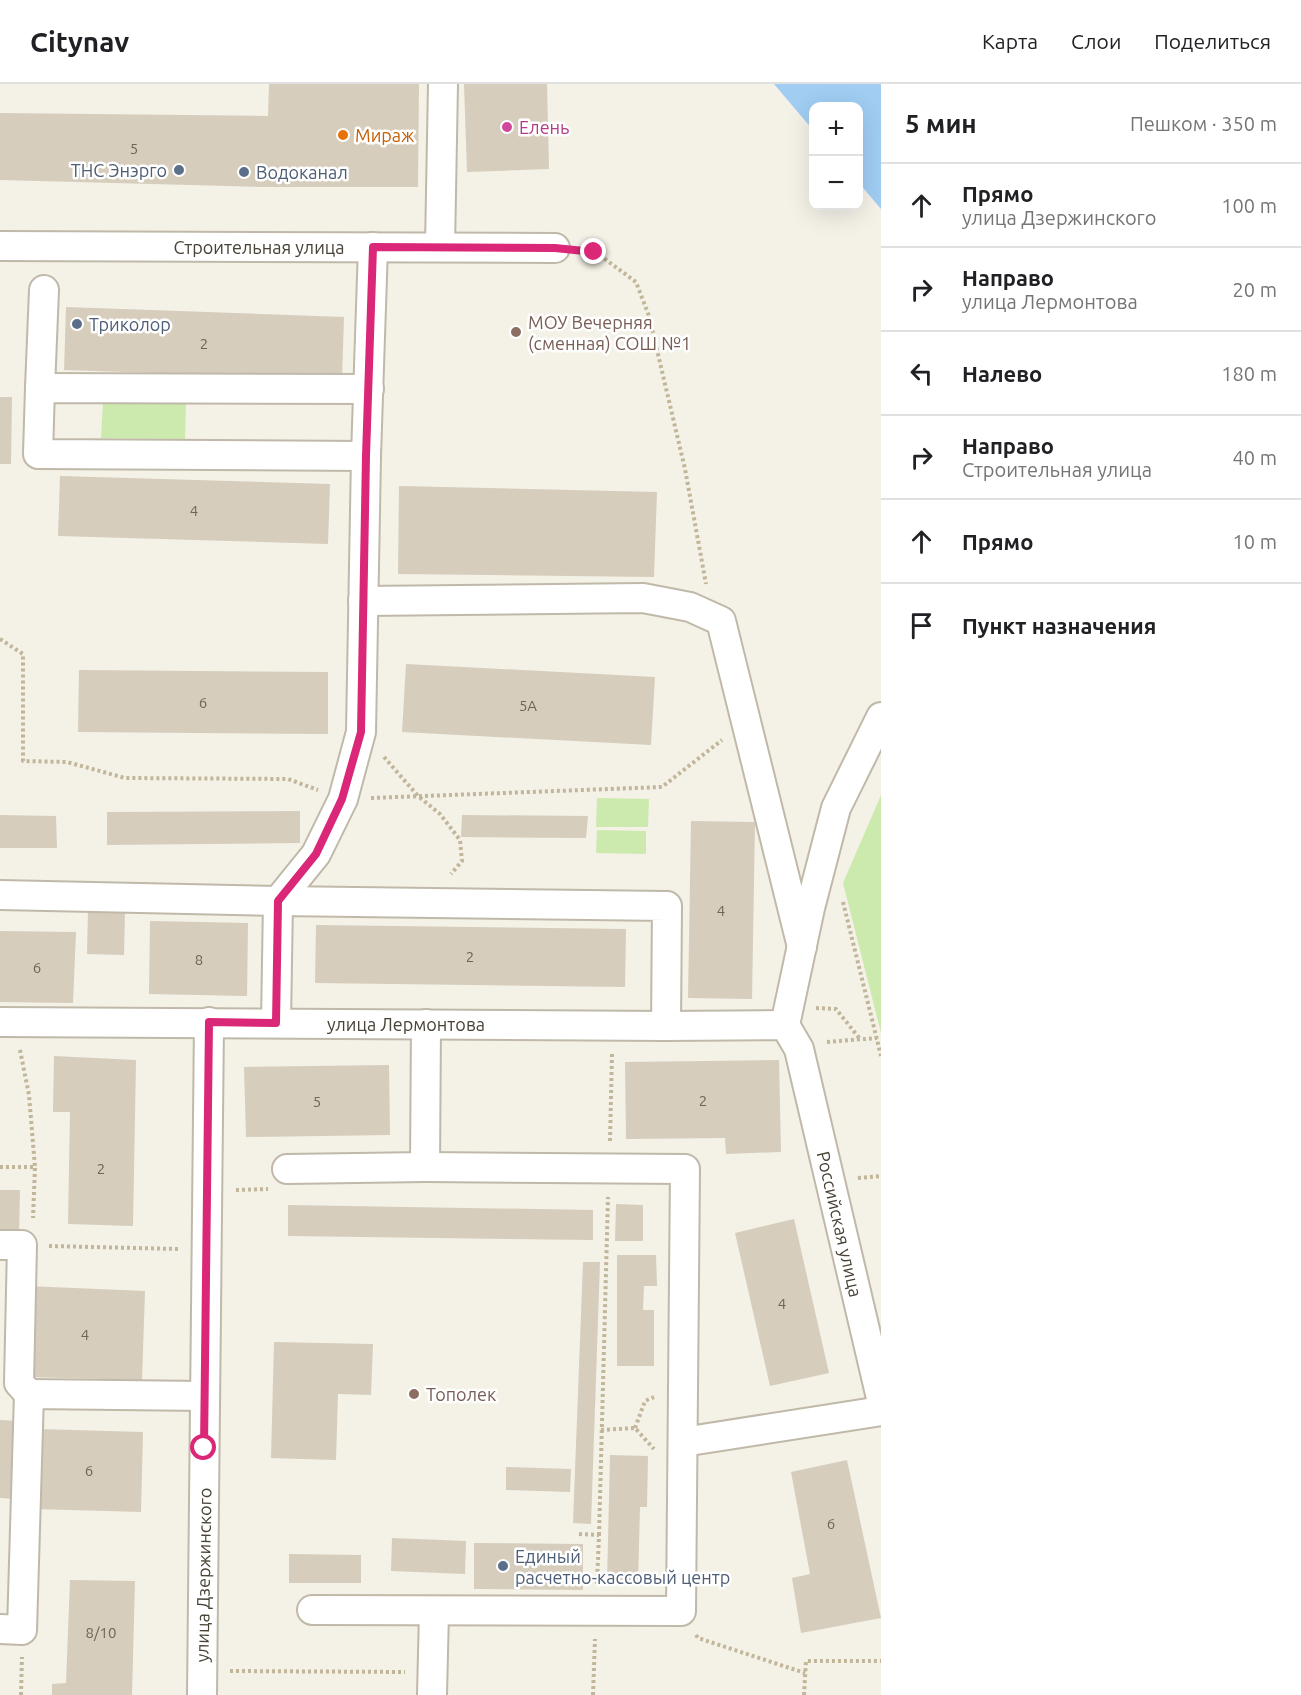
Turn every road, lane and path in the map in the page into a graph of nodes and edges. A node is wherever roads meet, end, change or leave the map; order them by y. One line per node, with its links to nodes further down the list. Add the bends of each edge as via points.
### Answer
1 (443, 84): 4 (street)
2 (0, 246): 3 (street, Строительная улица)
3 (373, 247): 4 (street, Строительная улица); 8 (street)
4 (440, 247): 5 (street, Строительная улица)
5 (555, 248): 11 (path, via 594,252 636,282 650,316 685,469)
6 (44, 290): 7 (street)
7 (40, 388): 8 (street); 9 (street, via 38,454)
8 (369, 389): 9 (street)
9 (366, 456): 10 (street)
10 (363, 601): 11 (street, via 644,598 690,607); 15 (street)
11 (712, 617): 14 (street, via 721,621)
12 (0, 639): 17 (path, via 23,654 23,761 67,762 125,778 288,779)
13 (881, 717): 22 (street, via 836,808)
14 (746, 720): 16 (path, via 662,788); 22 (street)
15 (361, 732): 16 (path); 17 (street)
16 (418, 796): 17 (path); 21 (path, via 440,814 460,840 462,861 445,882)
17 (342, 799): 19 (street, via 316,854)
18 (0, 895): 19 (street)
19 (278, 901): 21 (street); 26 (street)
20 (843, 901): 30 (path)
21 (447, 903): 29 (street, via 668,906)
22 (802, 947): 28 (street)
23 (809, 1007): 31 (path, via 836,1009)
24 (0, 1022): 25 (street, улица Лермонтова)
25 (209, 1022): 26 (street, улица Лермонтова); 44 (street, улица Дзержинского)
26 (276, 1023): 27 (street, улица Лермонтова)
27 (426, 1024): 29 (street, улица Лермонтова); 38 (street)
28 (785, 1025): 29 (street, улица Лермонтова); 33 (street)
29 (666, 1026)
30 (877, 1038): 31 (path); 35 (path)
31 (861, 1039): 33 (path)
32 (19, 1044): 37 (path, via 29,1095)
33 (810, 1046): 45 (street, Российская улица)
34 (612, 1048): 40 (path)
35 (881, 1056)
36 (0, 1167): 37 (path)
37 (35, 1167): 41 (path, via 33,1231)
38 (425, 1167): 39 (street); 40 (street)
39 (287, 1169)
40 (609, 1169): 47 (path); 48 (street, via 685,1170)
41 (11, 1245): 42 (path); 43 (street, via 19,1383)
42 (189, 1249)
43 (29, 1394): 44 (street); 55 (street)
44 (205, 1396): 61 (street, улица Дзержинского)
45 (881, 1398)
46 (881, 1411): 48 (street)
47 (601, 1430): 48 (path, via 635,1428 665,1462); 50 (path)
48 (683, 1456): 53 (street)
49 (579, 1534): 50 (path)
50 (599, 1535): 52 (path)
51 (312, 1610): 54 (street)
52 (597, 1611): 53 (street); 54 (street); 62 (path)
53 (681, 1611): 58 (path, via 698,1638)
54 (434, 1612): 59 (street)
55 (11, 1630): 60 (path)
56 (881, 1661): 58 (path, via 806,1661)
57 (223, 1671): 59 (path)
58 (805, 1673): 63 (path)
59 (432, 1683)
60 (21, 1695)
61 (202, 1695)
62 (593, 1695)
63 (804, 1695)

